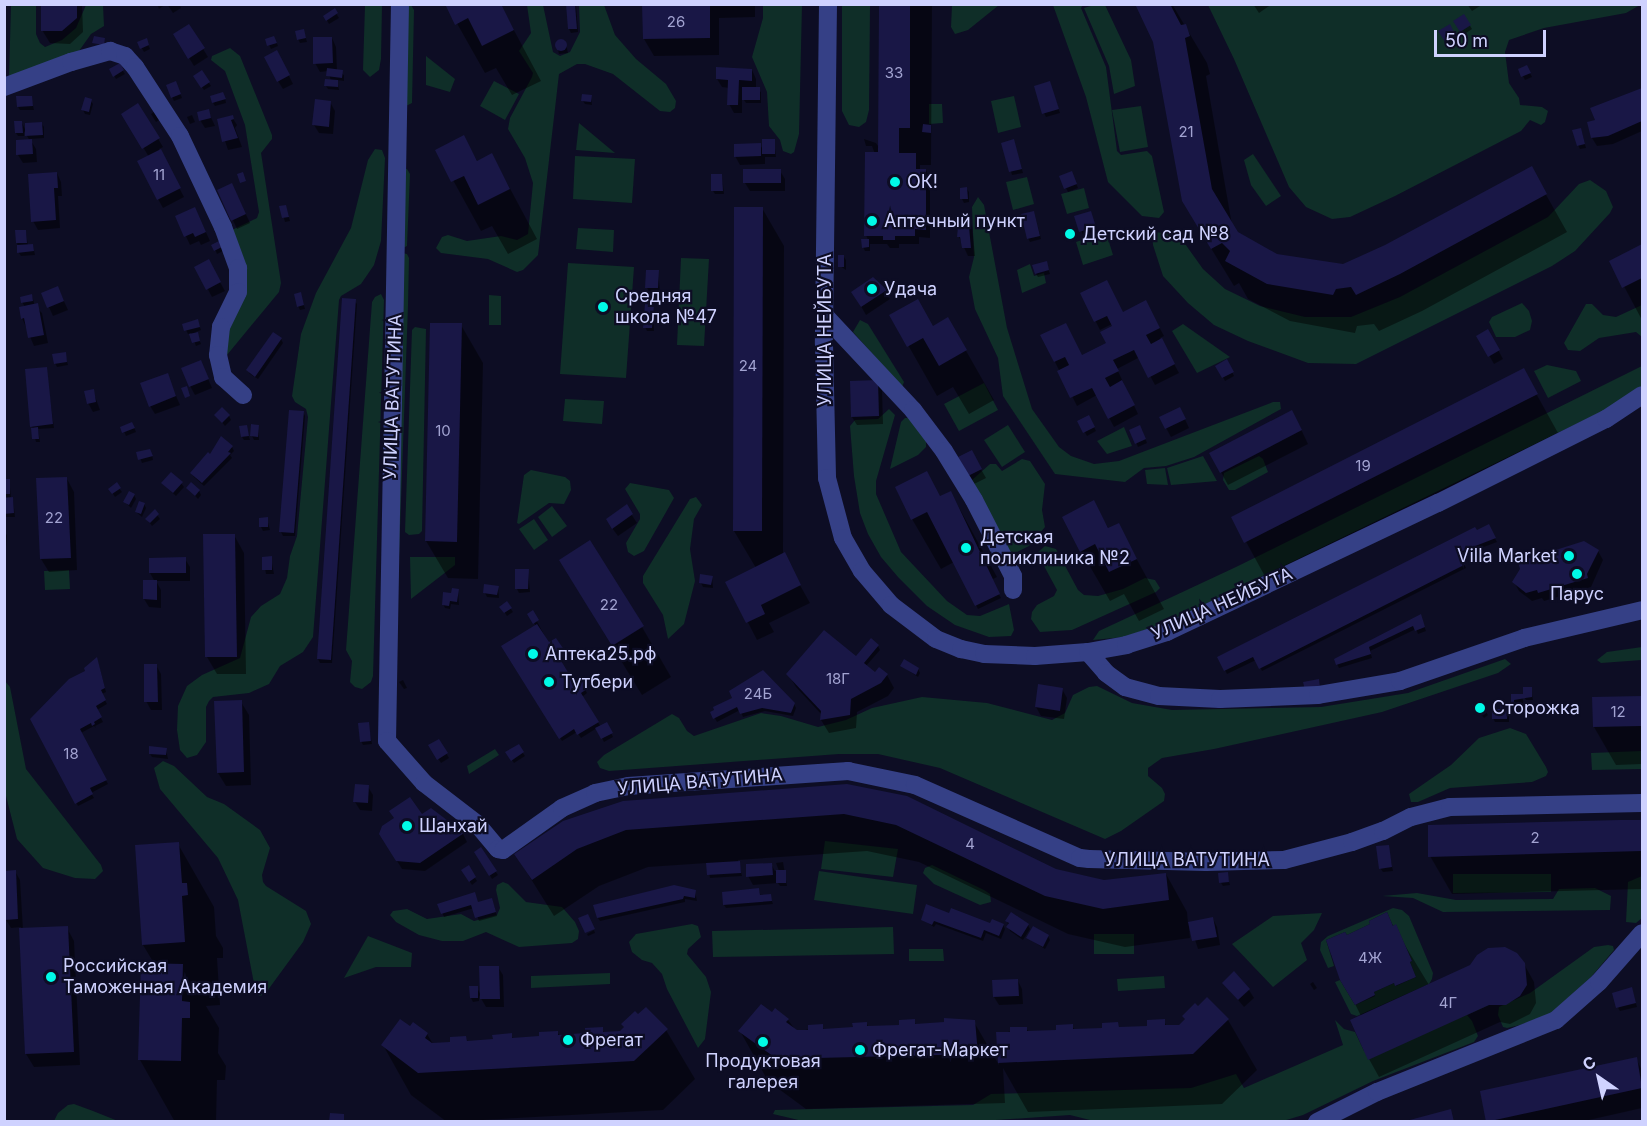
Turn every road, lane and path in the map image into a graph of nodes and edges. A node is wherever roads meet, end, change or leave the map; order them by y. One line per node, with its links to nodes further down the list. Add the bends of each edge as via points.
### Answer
1 (399, 4): 10 (street, УЛИЦА ВАТУТИНА, via 387,741 424,783 479,826 498,849 504,850 562,808 595,793 628,786 848,771 915,785 1080,858 1284,860 1352,842 1411,817 1450,807)
2 (828, 4): 4 (street, УЛИЦА НЕЙБУТА)
3 (4, 87): 5 (street, via 99,53 117,51 135,67 180,136 230,246 240,283 221,327 218,355 223,377)
4 (825, 316): 7 (street, via 904,400 944,451 1013,576); 9 (street, УЛИЦА НЕЙБУТА, via 827,478 843,538 871,584 913,623 936,639 961,649 1035,656)
5 (243, 395)
6 (1642, 395): 9 (street, УЛИЦА НЕЙБУТА, via 1606,419 1438,503 1176,628 1126,645)
7 (1013, 590)
8 (1642, 610): 9 (street, via 1524,638 1400,681 1318,695 1220,699 1159,696 1125,687)
9 (1088, 652)
10 (1642, 803)
11 (1642, 933): 12 (street, via 1599,982 1556,1020 1377,1092)
12 (1317, 1122)

